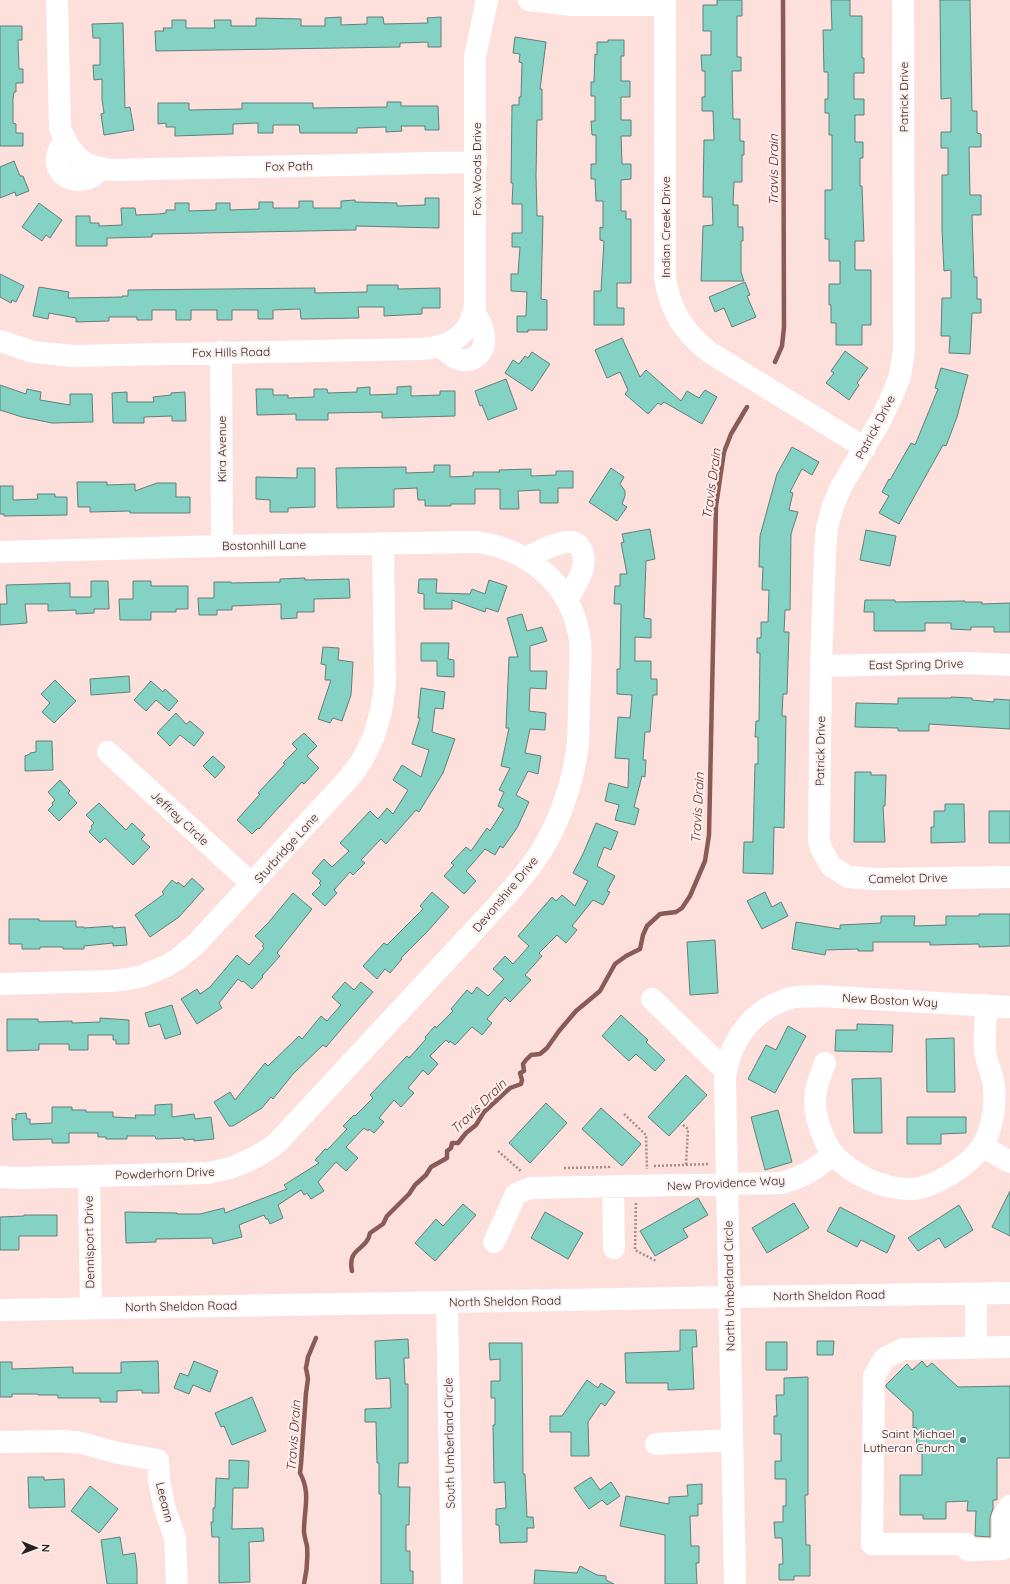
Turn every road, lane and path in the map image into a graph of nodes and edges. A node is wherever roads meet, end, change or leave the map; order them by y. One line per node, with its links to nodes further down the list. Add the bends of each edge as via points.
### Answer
1 (57, 0): 6 (street, Fox Path, via 60,128 69,148 77,158 87,164 102,169 120,170)
2 (487, 0): 6 (street, Fox Woods Drive, via 475,57)
3 (529, 0): 5 (street, via 571,5)
4 (903, 0): 12 (street, Patrick Drive, via 904,351 900,376 893,394)
5 (665, 2): 12 (street, Indian Creek Drive, via 665,277 674,311 682,326 708,352)
6 (476, 162): 7 (street, Fox Woods Drive)
7 (474, 312): 8 (street, Fox Woods Drive); 10 (street, via 484,335 481,352 468,360 457,358)
8 (460, 336): 10 (street, Fox Hills Road)
9 (0, 341): 11 (street, Fox Hills Road, via 33,352 67,356)
10 (440, 346): 11 (street, Fox Hills Road, via 419,350)
11 (221, 352): 14 (street, Kira Avenue)
12 (865, 448): 20 (street, Patrick Drive, via 840,487 827,527)
13 (382, 543): 14 (street, Bostonhill Lane); 16 (street, Bostonhill Lane, via 478,542 496,545); 24 (street, Sturbridge Lane, via 385,685 382,711 374,736 363,759 350,777)
14 (222, 546): 15 (street, Bostonhill Lane)
15 (0, 552)
16 (526, 558): 17 (street, Bostonhill Lane); 18 (street, via 567,542 579,545 583,552 584,565)
17 (549, 576): 18 (street, Devonshire Drive)
18 (566, 600): 32 (street, Devonshire Drive, via 576,622 581,649 578,744 569,788 550,834 523,876 496,907)
19 (1010, 665): 20 (street, East Spring Drive, via 966,663)
20 (821, 666): 22 (street, Patrick Drive)
21 (108, 752): 24 (street, Jeffrey Circle)
22 (820, 848): 23 (street, Camelot Drive, via 831,866 848,876 859,878)
23 (1010, 877)
24 (252, 884): 25 (street, Sturbridge Lane, via 197,944 166,966 142,976 111,981)
25 (0, 984)
26 (652, 999): 31 (street)
27 (986, 1005): 28 (street, New Boston Way, via 820,996 797,997); 29 (street, New Boston Way); 35 (street, via 985,1052 995,1096 989,1133)
28 (772, 1006): 31 (street, North Umberland Circle, via 763,1010 747,1024 732,1050)
29 (1010, 1007)
30 (825, 1063): 37 (street, via 816,1086 815,1104 818,1123)
31 (726, 1071): 48 (street, North Umberland Circle)
32 (308, 1110): 45 (street, Powderhorn Drive, via 288,1133 266,1152 222,1171)
33 (624, 1114): 41 (path, via 646,1135)
34 (683, 1125): 40 (path, via 688,1129)
35 (982, 1146): 37 (street, via 964,1165 946,1178 911,1189 887,1187 873,1182 855,1172); 38 (street)
36 (498, 1151): 44 (path)
37 (834, 1154): 48 (street, New Providence Way, via 817,1168 781,1183)
38 (1010, 1162)
39 (713, 1164): 40 (path)
40 (686, 1165): 41 (path)
41 (647, 1166): 43 (path)
42 (561, 1168): 47 (path, via 609,1167)
43 (648, 1173)
44 (526, 1175)
45 (88, 1176): 46 (street, Powderhorn Drive); 57 (street, Dennisport Drive)
46 (0, 1177)
47 (611, 1180): 48 (street, New Providence Way); 50 (street, New Providence Way, via 520,1191 516,1194); 51 (street)
48 (728, 1185): 55 (street, North Umberland Circle)
49 (636, 1197): 52 (path, via 635,1250)
50 (494, 1242)
51 (614, 1248)
52 (656, 1261)
53 (1010, 1293): 54 (street, North Sheldon Road)
54 (976, 1294): 55 (street, North Sheldon Road); 59 (street)
55 (730, 1297): 56 (street, North Sheldon Road); 61 (street, North Umberland Circle)
56 (447, 1302): 57 (street, North Sheldon Road); 67 (street, South Umberland Circle)
57 (91, 1308): 58 (street, North Sheldon Road)
58 (0, 1310)
59 (976, 1347): 60 (street); 65 (street, via 903,1349 885,1358 874,1376 872,1544 966,1544 968,1550 1004,1549)
60 (1010, 1347)
61 (732, 1440): 63 (street); 68 (street, North Umberland Circle)
62 (0, 1442): 66 (street, Leeann, via 62,1441 158,1460 164,1506 175,1538)
63 (656, 1444)
64 (1010, 1506): 65 (street, via 1003,1517)
65 (1007, 1540)
66 (177, 1584)
67 (452, 1584)
68 (735, 1584)

